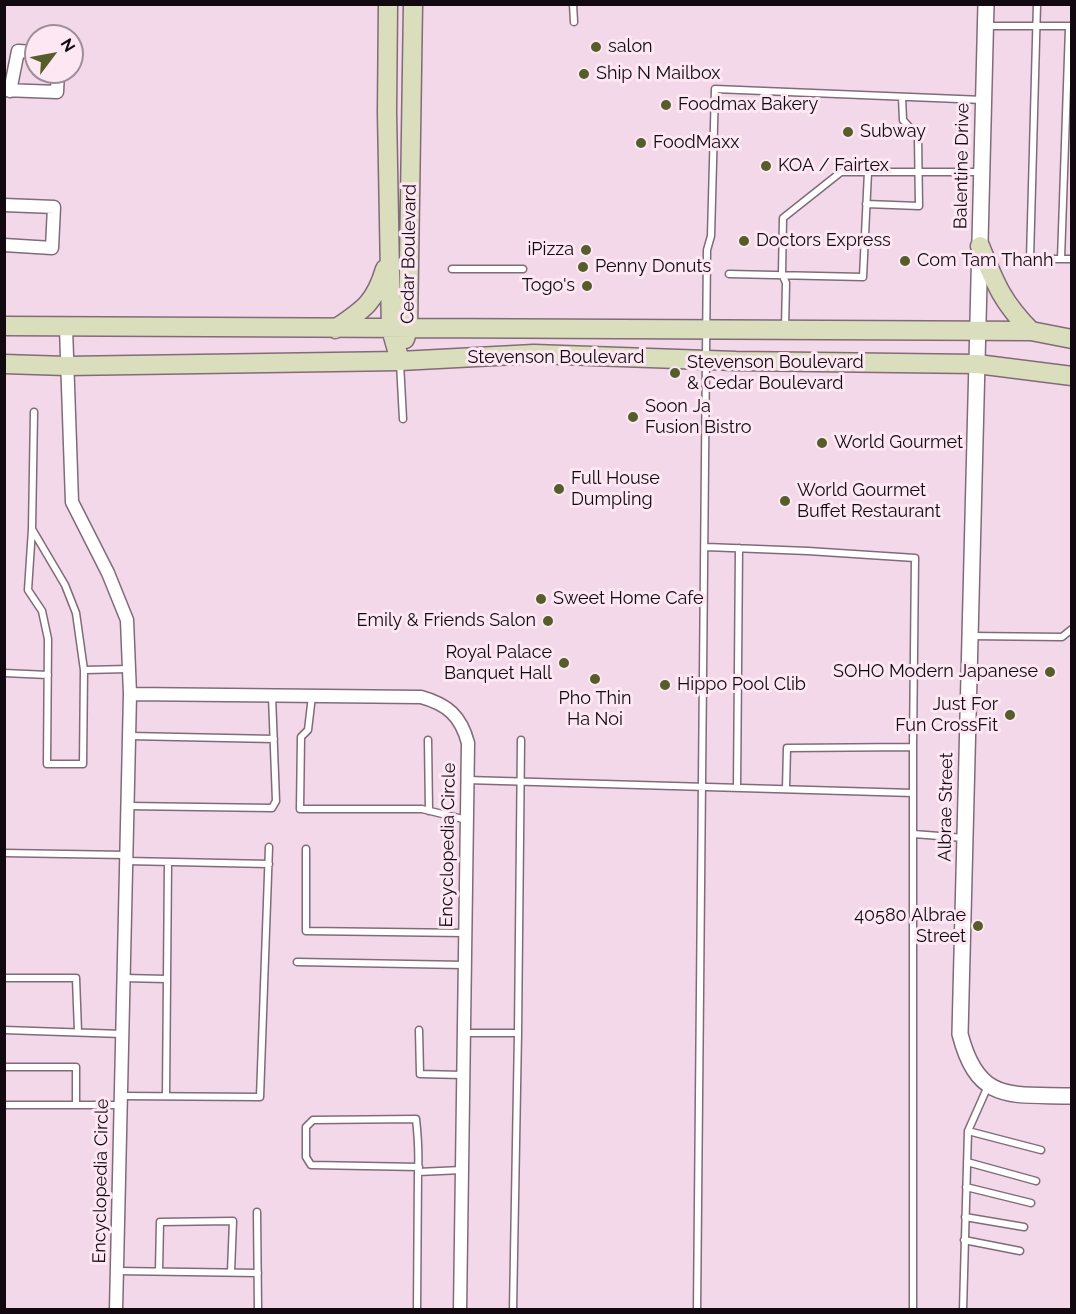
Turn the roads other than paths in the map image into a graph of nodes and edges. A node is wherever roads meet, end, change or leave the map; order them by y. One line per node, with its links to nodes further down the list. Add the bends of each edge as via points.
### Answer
1 (388, 4): 22 (main road, Cedar Boulevard)
2 (413, 4): 32 (main road, Cedar Boulevard)
3 (573, 4): 6 (lane)
4 (986, 4): 7 (street, Balentine Drive)
5 (1037, 4): 9 (lane)
6 (574, 22)
7 (986, 26): 9 (lane); 14 (street, Balentine Drive)
8 (1070, 27): 9 (lane); 23 (lane)
9 (1036, 28): 23 (lane, via 1030,259)
10 (24, 51): 12 (street, via 18,51)
11 (57, 84): 12 (street, via 57,92)
12 (7, 91)
13 (902, 97): 14 (lane); 16 (lane, via 903,120 918,137); 33 (lane, via 715,89)
14 (983, 100): 17 (street, Balentine Drive)
15 (868, 172): 16 (lane); 18 (lane); 28 (lane, via 841,172 783,218)
16 (918, 172): 17 (lane); 18 (lane, via 919,206)
17 (982, 172): 21 (street, Balentine Drive)
18 (866, 204): 28 (lane, via 863,277)
19 (4, 205): 20 (street, via 54,207 52,248)
20 (4, 245)
21 (980, 246): 35 (street, Balentine Drive); 36 (main road, via 1000,295)
22 (390, 253): 31 (main road, via 378,292); 32 (main road, Cedar Boulevard)
23 (1061, 259): 24 (lane)
24 (1071, 259)
25 (452, 269): 26 (lane)
26 (523, 269)
27 (729, 274): 28 (lane)
28 (782, 274): 34 (lane, via 786,283)
29 (4, 326): 30 (main road, Stevenson Boulevard)
30 (66, 328): 31 (main road, Stevenson Boulevard); 42 (street, Encyclopedia Circle)
31 (335, 329): 32 (main road, Stevenson Boulevard)
32 (399, 329): 33 (main road, Stevenson Boulevard); 39 (main road, Cedar Boulevard)
33 (706, 330): 34 (main road, Stevenson Boulevard); 38 (lane)
34 (785, 331): 35 (main road, Stevenson Boulevard)
35 (978, 331): 36 (main road, Stevenson Boulevard); 41 (street, Balentine Drive)
36 (1031, 332): 37 (main road, Stevenson Boulevard)
37 (1071, 339)
38 (706, 360): 39 (main road, Stevenson Boulevard, via 534,354); 41 (main road, Stevenson Boulevard); 47 (lane)
39 (400, 361): 42 (main road, Stevenson Boulevard); 45 (lane)
40 (4, 364): 42 (main road, Stevenson Boulevard)
41 (977, 364): 43 (main road, Stevenson Boulevard); 50 (street, Albrae Street)
42 (66, 366): 51 (street, Encyclopedia Circle, via 72,502 127,620)
43 (1071, 376)
44 (34, 412): 46 (lane)
45 (403, 419)
46 (32, 529): 52 (lane, via 65,585 76,613); 54 (lane, via 28,590 42,611 48,639)
47 (706, 547): 48 (lane); 65 (lane)
48 (739, 548): 62 (lane, via 915,558); 66 (lane)
49 (1071, 629): 50 (lane, via 1062,637)
50 (970, 636): 73 (street, Albrae Street)
51 (129, 669): 52 (lane); 55 (street, Encyclopedia Circle)
52 (84, 670): 54 (lane, via 83,764 47,764)
53 (4, 673): 54 (lane)
54 (48, 675)
55 (129, 694): 56 (street, Encyclopedia Circle); 58 (street, Encyclopedia Circle)
56 (272, 695): 57 (street, Encyclopedia Circle); 59 (lane)
57 (312, 696): 63 (street, Encyclopedia Circle, via 421,696 439,702 454,713 464,728 468,743); 70 (lane, via 308,730 301,737 300,809)
58 (129, 736): 59 (lane); 69 (street, Encyclopedia Circle)
59 (274, 739): 69 (lane, via 276,801 272,807)
60 (428, 740): 70 (lane)
61 (521, 740): 64 (lane)
62 (913, 747): 67 (lane, via 787,748); 68 (lane)
63 (467, 780): 64 (lane); 71 (street, Encyclopedia Circle)
64 (521, 782): 65 (lane); 90 (lane)
65 (704, 787): 66 (lane); 122 (lane)
66 (737, 788): 67 (lane)
67 (786, 789): 68 (lane)
68 (913, 793): 72 (lane)
69 (127, 806): 77 (street, Encyclopedia Circle)
70 (429, 811): 71 (lane)
71 (467, 820): 80 (street, Encyclopedia Circle)
72 (914, 834): 73 (lane); 123 (lane)
73 (964, 838): 94 (street, Albrae Street, via 960,1034 966,1057)
74 (269, 847): 79 (lane)
75 (306, 849): 80 (lane, via 306,931)
76 (4, 853): 77 (lane)
77 (126, 858): 78 (lane); 84 (street, Encyclopedia Circle)
78 (168, 862): 79 (lane); 85 (lane)
79 (268, 864): 95 (lane, via 260,1097)
80 (465, 933): 82 (street, Encyclopedia Circle)
81 (297, 962): 82 (lane)
82 (465, 965): 89 (street, Encyclopedia Circle)
83 (4, 978): 88 (lane, via 76,978)
84 (123, 978): 85 (lane); 91 (street, Encyclopedia Circle)
85 (166, 979): 95 (lane)
86 (4, 1030): 88 (lane)
87 (419, 1030): 93 (lane, via 420,1074)
88 (78, 1032): 91 (lane)
89 (464, 1033): 90 (lane); 93 (street, Encyclopedia Circle)
90 (518, 1033): 121 (lane)
91 (122, 1034): 97 (street, Encyclopedia Circle)
92 (4, 1067): 99 (lane, via 76,1067)
93 (464, 1075): 104 (street, Encyclopedia Circle)
94 (988, 1086): 96 (street, via 1014,1094); 100 (lane)
95 (166, 1096): 97 (lane)
96 (1071, 1096)
97 (120, 1100): 99 (lane); 113 (street, Encyclopedia Circle)
98 (4, 1105): 99 (lane)
99 (76, 1105)
100 (968, 1131): 101 (lane); 102 (lane)
101 (1041, 1150)
102 (967, 1162): 105 (lane); 106 (lane)
103 (418, 1169): 103 (lane, via 417,1119 313,1120 306,1127 306,1157 311,1165); 104 (lane); 119 (lane)
104 (462, 1170): 120 (street, Encyclopedia Circle)
105 (1036, 1181)
106 (966, 1187): 107 (lane); 109 (lane)
107 (1031, 1203)
108 (257, 1212): 116 (lane)
109 (965, 1217): 110 (lane); 111 (lane)
110 (1024, 1227)
111 (964, 1240): 112 (lane); 124 (lane)
112 (1020, 1251)
113 (117, 1271): 114 (lane); 117 (street, Encyclopedia Circle)
114 (159, 1271): 115 (lane); 115 (lane, via 160,1222 233,1221)
115 (231, 1272): 116 (lane)
116 (258, 1273): 118 (lane)
117 (116, 1310)
118 (258, 1310)
119 (417, 1310)
120 (460, 1310)
121 (513, 1310)
122 (697, 1310)
123 (913, 1310)
124 (963, 1310)

